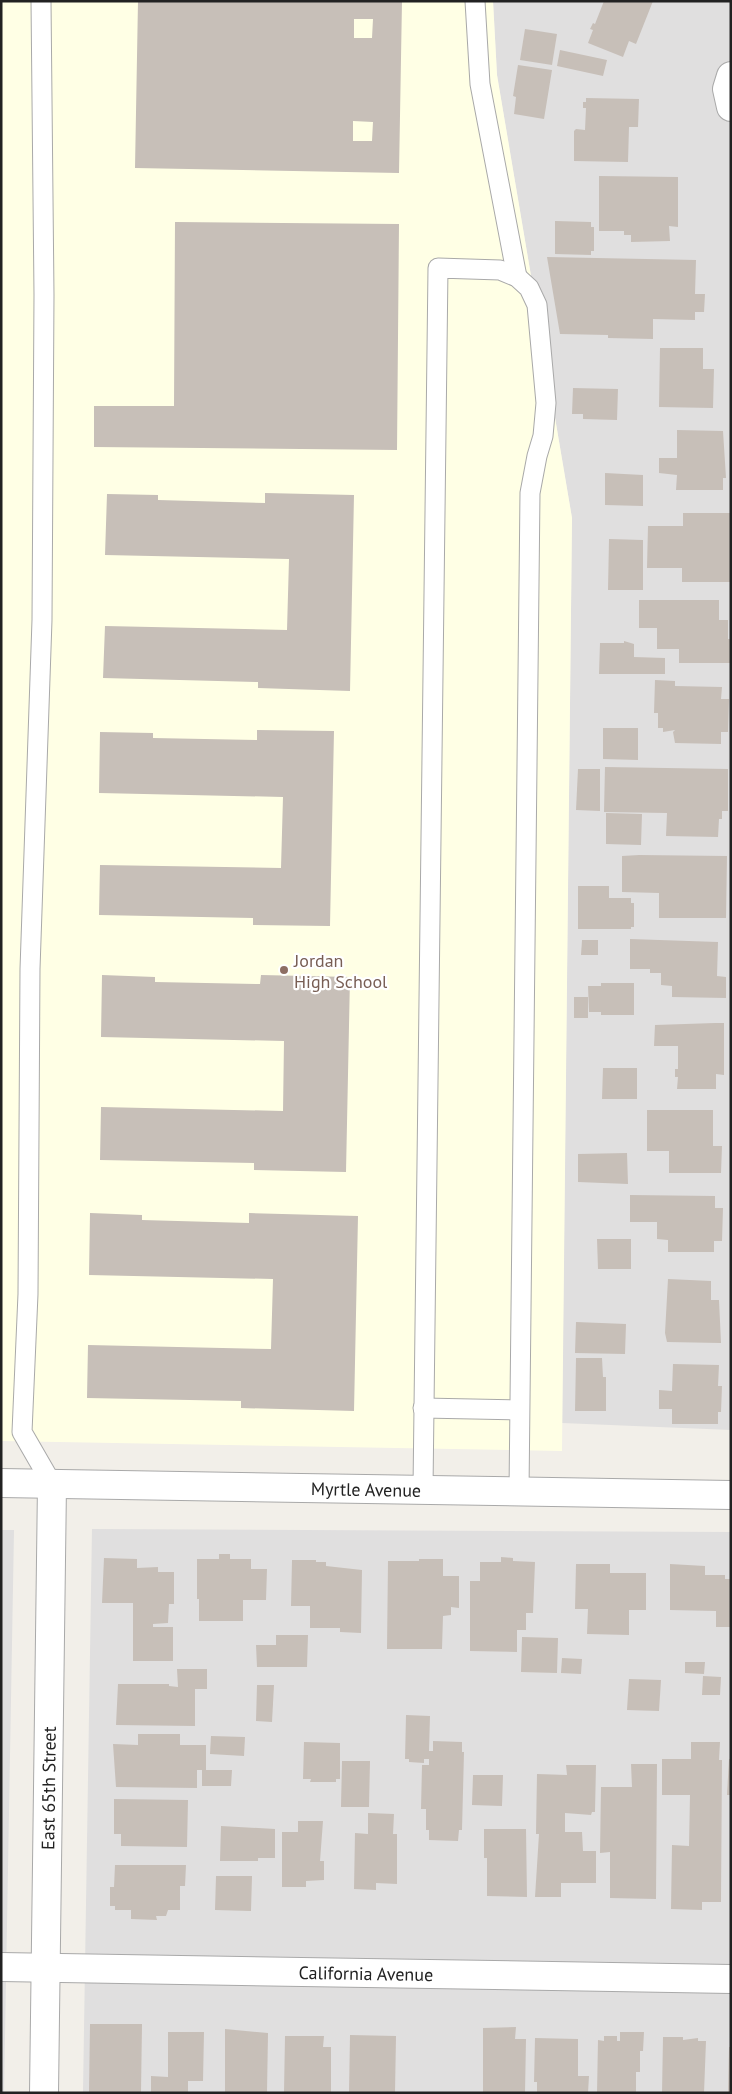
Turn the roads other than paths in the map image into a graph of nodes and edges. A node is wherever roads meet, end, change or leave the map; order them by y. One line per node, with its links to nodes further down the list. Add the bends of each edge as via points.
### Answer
1 (41, 1): 9 (lane, via 44,295 42,620 30,969 28,1294 22,1432)
2 (475, 1): 5 (lane, via 480,84)
3 (731, 76): 4 (street, via 728,89)
4 (731, 107)
5 (517, 277): 6 (lane, via 500,270 438,268); 7 (lane, via 529,288 537,305 546,403 543,436 530,493)
6 (423, 1408): 7 (lane); 10 (lane)
7 (519, 1410): 11 (lane)
8 (1, 1483): 9 (street, Myrtle Avenue)
9 (52, 1484): 10 (street, Myrtle Avenue); 14 (street, East 65th Street)
10 (423, 1489): 11 (street, Myrtle Avenue)
11 (519, 1491): 12 (street, Myrtle Avenue)
12 (731, 1495)
13 (1, 1968): 14 (street, California Avenue)
14 (46, 1968): 15 (street, California Avenue); 16 (street, East 65th Street)
15 (731, 1979)
16 (44, 2093)

